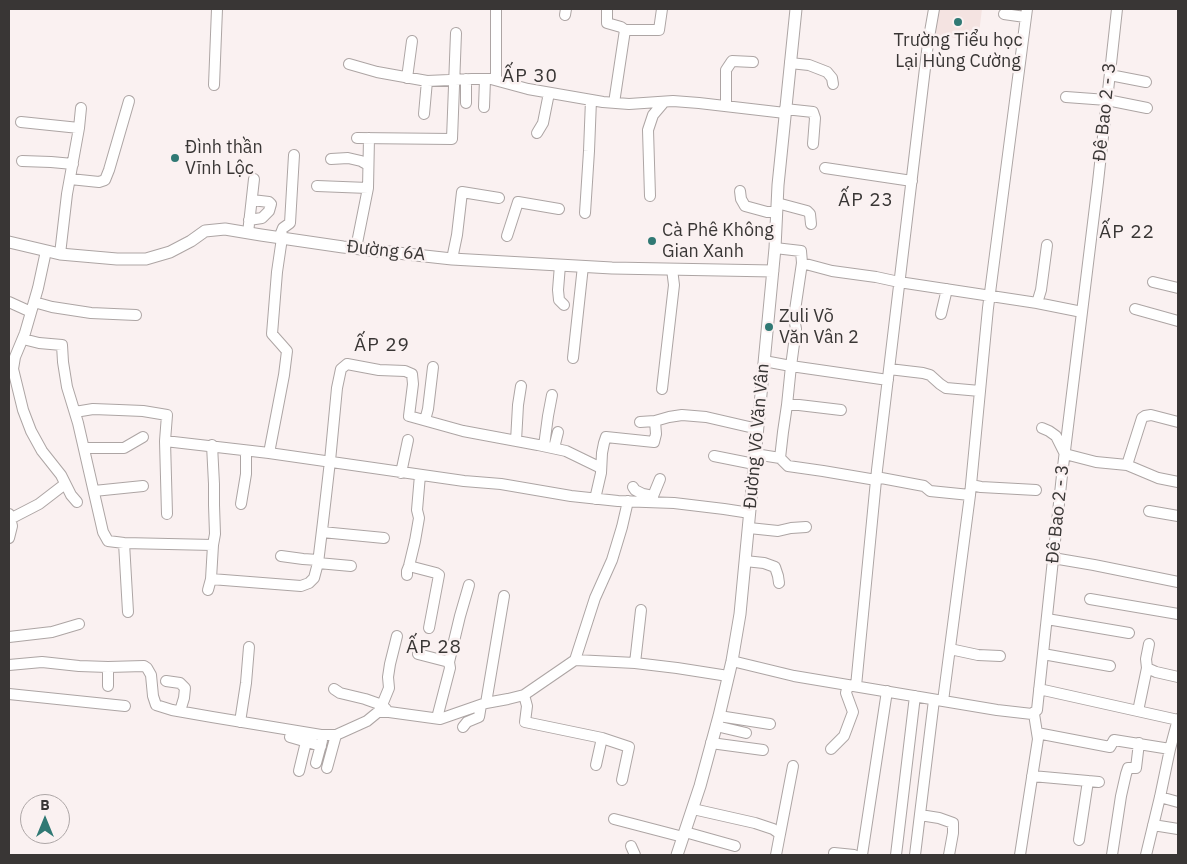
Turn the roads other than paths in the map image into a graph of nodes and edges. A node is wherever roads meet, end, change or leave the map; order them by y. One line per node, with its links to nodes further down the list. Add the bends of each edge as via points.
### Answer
1 (217, 9): 25 (street)
2 (496, 9): 21 (street)
3 (607, 9): 10 (street, via 607,23)
4 (662, 9): 10 (street, via 659,30)
5 (796, 9): 14 (street, Đường Võ Văn Vân)
6 (934, 9): 54 (street)
7 (1117, 9): 16 (street, Đê Bao 2 - 3)
8 (1026, 13): 9 (street); 85 (street)
9 (1004, 14)
10 (625, 30): 33 (street)
11 (456, 33): 20 (street)
12 (412, 41): 17 (street)
13 (753, 62): 34 (street, via 732,61 726,70)
14 (790, 63): 24 (street, via 809,65 827,72); 38 (street, Đường Võ Văn Vân)
15 (349, 64): 17 (street)
16 (1110, 75): 23 (street); 29 (street, Đê Bao 2 - 3)
17 (407, 78): 22 (street)
18 (466, 79): 19 (street); 20 (street); 32 (street)
19 (485, 79): 21 (street); 35 (street)
20 (454, 80): 22 (street); 44 (street, via 452,139)
21 (496, 80): 26 (street)
22 (427, 81): 39 (street)
23 (1146, 82)
24 (833, 84)
25 (214, 85)
26 (549, 93): 28 (street); 42 (street, via 543,123)
27 (1066, 97): 29 (street)
28 (591, 100): 33 (street); 63 (street)
29 (1107, 100): 37 (street); 91 (street, Đê Bao 2 - 3)
30 (129, 101): 52 (street, via 104,182)
31 (664, 102): 33 (street); 34 (street); 58 (street, via 653,115 648,130)
32 (466, 103)
33 (614, 103)
34 (726, 106): 38 (street)
35 (484, 107)
36 (81, 108): 41 (street)
37 (1147, 108)
38 (785, 111): 45 (street, via 813,112); 61 (street, Đường Võ Văn Vân)
39 (424, 114)
40 (21, 122): 41 (street)
41 (79, 128): 49 (street)
42 (537, 133)
43 (357, 138): 44 (street)
44 (369, 138): 50 (street)
45 (813, 144)
46 (294, 154): 68 (street, via 290,223 283,228)
47 (331, 158): 50 (street, via 348,158)
48 (22, 161): 49 (street)
49 (73, 164): 52 (street)
50 (368, 164): 56 (street)
51 (825, 168): 54 (street)
52 (70, 179): 74 (street)
53 (254, 179): 60 (street)
54 (912, 181): 81 (street)
55 (317, 186): 56 (street)
56 (368, 188): 71 (street)
57 (740, 191): 61 (street, via 740,199 745,206 767,212)
58 (650, 196)
59 (499, 198): 75 (street, via 462,192)
60 (252, 200): 64 (street); 64 (street, via 271,204 262,218)
61 (777, 207): 65 (street, via 807,211); 72 (street, Đường Võ Văn Vân)
62 (559, 209): 67 (street, via 518,202)
63 (585, 213)
64 (249, 220): 66 (street)
65 (811, 224)
66 (248, 233): 68 (street, Đường 6A); 74 (street, Đường 6A, via 225,229 205,231 170,252 146,260)
67 (507, 236)
68 (280, 238): 71 (street, Đường 6A); 126 (street, via 272,334 286,351)
69 (9, 242): 73 (street, Đường 6A)
70 (1047, 246): 87 (street)
71 (356, 248): 75 (street, Đường 6A)
72 (775, 248): 76 (street, via 801,251); 80 (street, Đường Võ Văn Vân)
73 (46, 251): 74 (street, Đường 6A); 89 (street)
74 (60, 254)
75 (452, 259): 77 (street, Đường 6A)
76 (802, 263): 81 (street, via 832,272); 100 (street)
77 (560, 265): 78 (street, Đường 6A); 88 (street, via 558,290 559,300)
78 (583, 266): 79 (street, Đường 6A); 98 (street)
79 (672, 269): 80 (street, Đường 6A); 105 (street, via 674,285)
80 (773, 271): 99 (street, Đường Võ Văn Vân)
81 (899, 282): 84 (street); 102 (street)
82 (1153, 282): 83 (street)
83 (1178, 288)
84 (947, 289): 85 (street); 92 (street)
85 (990, 296): 87 (street); 106 (street)
86 (9, 302): 89 (street)
87 (1037, 303): 91 (street)
88 (564, 305)
89 (32, 307): 93 (street); 97 (street)
90 (1135, 309): 94 (street)
91 (1082, 312): 127 (street, Đê Bao 2 - 3)
92 (941, 314)
93 (136, 315)
94 (1178, 321)
95 (1178, 325): 96 (street)
96 (1178, 331)
97 (22, 339): 103 (street); 110 (street, via 62,345)
98 (573, 358)
99 (764, 361): 100 (street); 116 (street, Đường Võ Văn Vân)
100 (791, 366): 102 (street); 108 (street)
101 (433, 367): 111 (street)
102 (888, 374): 106 (street, via 923,373 946,388); 137 (street)
103 (12, 378): 139 (street, via 31,431)
104 (521, 386): 121 (street)
105 (662, 389)
106 (980, 391): 142 (street)
107 (552, 395): 123 (street, via 548,416)
108 (787, 405): 109 (street); 129 (street)
109 (842, 410)
110 (75, 412): 119 (street, via 93,409 167,415); 124 (street)
111 (425, 420): 121 (street); 131 (street, via 409,416 412,374 346,364 341,369 336,388)
112 (655, 421): 113 (street); 116 (street, via 682,415); 133 (street, via 654,442 606,437)
113 (640, 422)
114 (1178, 422): 132 (street, via 1151,415 1142,418)
115 (1042, 428): 127 (street, via 1056,436)
116 (758, 429): 130 (street, Đường Võ Văn Vân)
117 (558, 432): 123 (street)
118 (143, 437): 124 (street, via 124,448)
119 (165, 440): 122 (street); 152 (street)
120 (408, 440): 134 (street)
121 (516, 441): 123 (street)
122 (212, 445): 125 (street); 161 (street)
123 (549, 447): 133 (street, via 566,451)
124 (84, 448): 144 (street)
125 (246, 451): 126 (street); 149 (street)
126 (269, 453): 131 (street)
127 (1065, 454): 132 (street); 163 (street, Đê Bao 2 - 3)
128 (714, 456): 130 (street)
129 (780, 458): 130 (street); 137 (street, via 788,466)
130 (755, 459): 151 (street, Đường Võ Văn Vân)
131 (330, 461): 134 (street); 157 (street)
132 (1127, 465): 138 (street, via 1158,478)
133 (602, 468): 145 (street)
134 (401, 472): 135 (street)
135 (420, 475): 145 (street); 179 (street, via 419,518 408,571 438,575)
136 (660, 478): 146 (street)
137 (876, 478): 142 (street, via 924,486 930,491); 200 (street)
138 (1178, 482)
139 (66, 484): 148 (street); 154 (street, via 39,504)
140 (143, 486): 144 (street)
141 (633, 487): 146 (street)
142 (970, 490): 143 (street, via 980,487); 185 (street)
143 (1036, 490)
144 (94, 491): 160 (street, via 108,541)
145 (595, 499): 147 (street)
146 (653, 499): 147 (street); 151 (street)
147 (628, 501): 189 (street, via 612,560 595,598)
148 (77, 502)
149 (241, 504)
150 (1149, 511): 153 (street)
151 (750, 513): 156 (street, Đường Võ Văn Vân)
152 (167, 514)
153 (1178, 516)
154 (9, 517): 158 (street, via 12,526)
155 (806, 527): 156 (street, via 778,531)
156 (749, 528): 165 (street, Đường Võ Văn Vân)
157 (322, 532): 159 (street); 164 (street)
158 (9, 538)
159 (384, 538)
160 (124, 543): 161 (street); 175 (street)
161 (213, 545): 167 (street)
162 (281, 556): 164 (street)
163 (1053, 558): 168 (street); 177 (street, Đê Bao 2 - 3)
164 (318, 561): 166 (street); 167 (street, via 314,578 301,586)
165 (746, 561): 169 (street, via 775,567); 190 (street, Đường Võ Văn Vân)
166 (351, 566)
167 (211, 579): 171 (street)
168 (1178, 582)
169 (779, 583)
170 (469, 585): 191 (street)
171 (208, 590)
172 (504, 596): 209 (street)
173 (1090, 599): 176 (street)
174 (641, 610): 192 (street)
175 (128, 612)
176 (1178, 614)
177 (1047, 619): 180 (street); 187 (street, Đê Bao 2 - 3)
178 (79, 624): 182 (street, via 52,632)
179 (429, 628)
180 (1129, 634)
181 (397, 636): 211 (street, via 388,676)
182 (9, 637)
183 (1149, 644): 196 (street)
184 (249, 647): 218 (street)
185 (950, 649): 188 (street); 208 (street)
186 (418, 654): 191 (street)
187 (1043, 654): 194 (street); 203 (street, Đê Bao 2 - 3)
188 (1000, 656)
189 (575, 660): 192 (street); 206 (street)
190 (732, 661): 197 (street, Đường Võ Văn Vân); 200 (street, via 794,676)
191 (449, 662): 215 (street)
192 (635, 663): 197 (street)
193 (9, 665): 195 (street, via 42,662)
194 (1110, 666)
195 (108, 667): 201 (street); 213 (street, via 148,668 156,705)
196 (1146, 668): 198 (street); 212 (street)
197 (728, 676): 217 (street, Đường Võ Văn Vân)
198 (1178, 677)
199 (166, 681): 213 (street, via 180,683 185,688)
200 (852, 685): 204 (street); 231 (street, via 846,693 853,712 844,736)
201 (108, 686)
202 (334, 689): 211 (street)
203 (1039, 689): 212 (street); 214 (street, Đê Bao 2 - 3)
204 (887, 691): 207 (street); 256 (street)
205 (9, 694): 210 (street)
206 (524, 695): 209 (street); 226 (street, via 526,722)
207 (915, 696): 208 (street); 257 (street)
208 (939, 700): 214 (street); 244 (street)
209 (484, 704): 215 (street); 220 (street, via 479,717)
210 (125, 706)
211 (386, 709): 215 (street); 224 (street)
212 (1138, 710): 216 (street)
213 (180, 711): 218 (street)
214 (1034, 714): 222 (street)
215 (437, 718)
216 (1178, 719): 232 (street)
217 (717, 721): 219 (street); 221 (street); 228 (street, Đường Võ Văn Vân)
218 (240, 722): 223 (street)
219 (770, 724)
220 (463, 726)
221 (746, 732)
222 (1038, 733): 229 (street, via 1110,747 1114,740); 239 (street)
223 (324, 735): 224 (street); 230 (street)
224 (336, 735): 237 (street)
225 (290, 737): 227 (street)
226 (602, 738): 235 (street); 240 (street, via 629,747)
227 (306, 742): 230 (street); 238 (street)
228 (712, 743): 233 (street); 243 (street, Đường Võ Văn Vân)
229 (1139, 743): 232 (street); 261 (street, via 1136,768 1128,768 1126,774)
230 (320, 746): 234 (street)
231 (831, 749)
232 (1170, 749): 241 (street)
233 (763, 750)
234 (316, 762)
235 (596, 765)
236 (793, 766): 248 (street)
237 (327, 768)
238 (298, 771)
239 (1032, 776): 250 (street, via 1094,782); 260 (street)
240 (622, 780)
241 (1160, 797): 242 (street); 246 (street)
242 (1178, 802)
243 (692, 809): 248 (street, via 773,829); 249 (street, Đường Võ Văn Vân)
244 (920, 816): 258 (street); 259 (street, via 953,823)
245 (614, 819): 249 (street)
246 (1153, 825): 247 (street); 262 (street)
247 (1178, 829)
248 (780, 834): 254 (street)
249 (684, 835): 251 (street); 253 (street, Đường Võ Văn Vân)
250 (1079, 840)
251 (735, 846)
252 (834, 853): 255 (street)
253 (677, 855)
254 (776, 855)
255 (854, 855)
256 (862, 855)
257 (896, 855)
258 (915, 855)
259 (949, 855)
260 (1020, 855)
261 (1112, 855)
262 (1149, 855)

